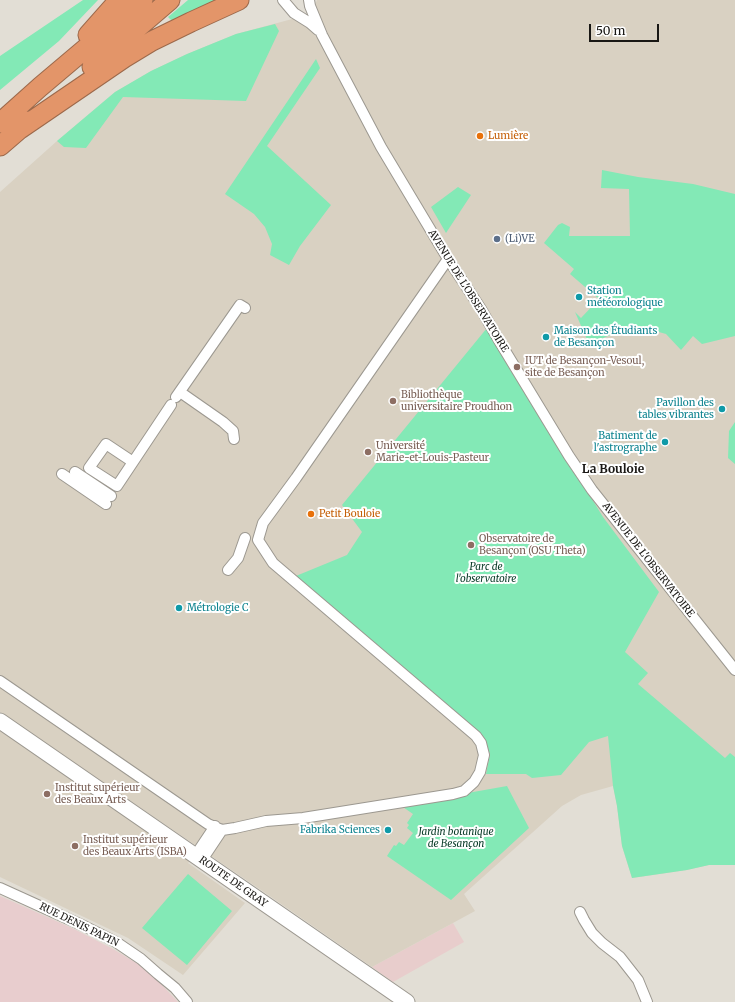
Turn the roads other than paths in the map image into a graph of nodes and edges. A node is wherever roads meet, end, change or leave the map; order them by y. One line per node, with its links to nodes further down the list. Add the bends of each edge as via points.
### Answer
1 (119, 0): 8 (highway)
2 (143, 0): 8 (highway)
3 (170, 0): 10 (highway)
4 (239, 0): 10 (highway, via 146,44)
5 (283, 0): 7 (street, AVENUE DE L'OBSERVATOIRE, via 294,13 310,23)
6 (309, 0): 7 (street, AVENUE DE L'OBSERVATOIRE)
7 (322, 35): 12 (street, AVENUE DE L'OBSERVATOIRE, via 381,147)
8 (40, 87): 9 (highway)
9 (0, 123)
10 (20, 129): 11 (highway)
11 (0, 146)
12 (448, 259): 21 (street, AVENUE DE L'OBSERVATOIRE, via 592,490); 24 (street, via 263,523 258,540 273,563 476,736 484,755 480,772 464,791 453,794 303,818 266,821 235,828)
13 (246, 308): 14 (street, via 240,305)
14 (176, 398): 15 (street, via 223,422 233,431); 16 (street)
15 (234, 439)
16 (133, 462)
17 (75, 472): 18 (street, via 108,500)
18 (62, 474)
19 (245, 538): 20 (street, via 238,558)
20 (228, 570)
21 (735, 670)
22 (0, 681): 24 (street, via 208,824)
23 (0, 721): 25 (main road, ROUTE DE GRAY)
24 (219, 828): 25 (street)
25 (200, 855): 29 (main road, ROUTE DE GRAY)
26 (0, 888): 28 (street, RUE DENIS PAPIN, via 116,942 147,964)
27 (580, 912): 30 (street, via 592,933 620,957 638,980)
28 (188, 1002)
29 (407, 1002)
30 (647, 1002)

